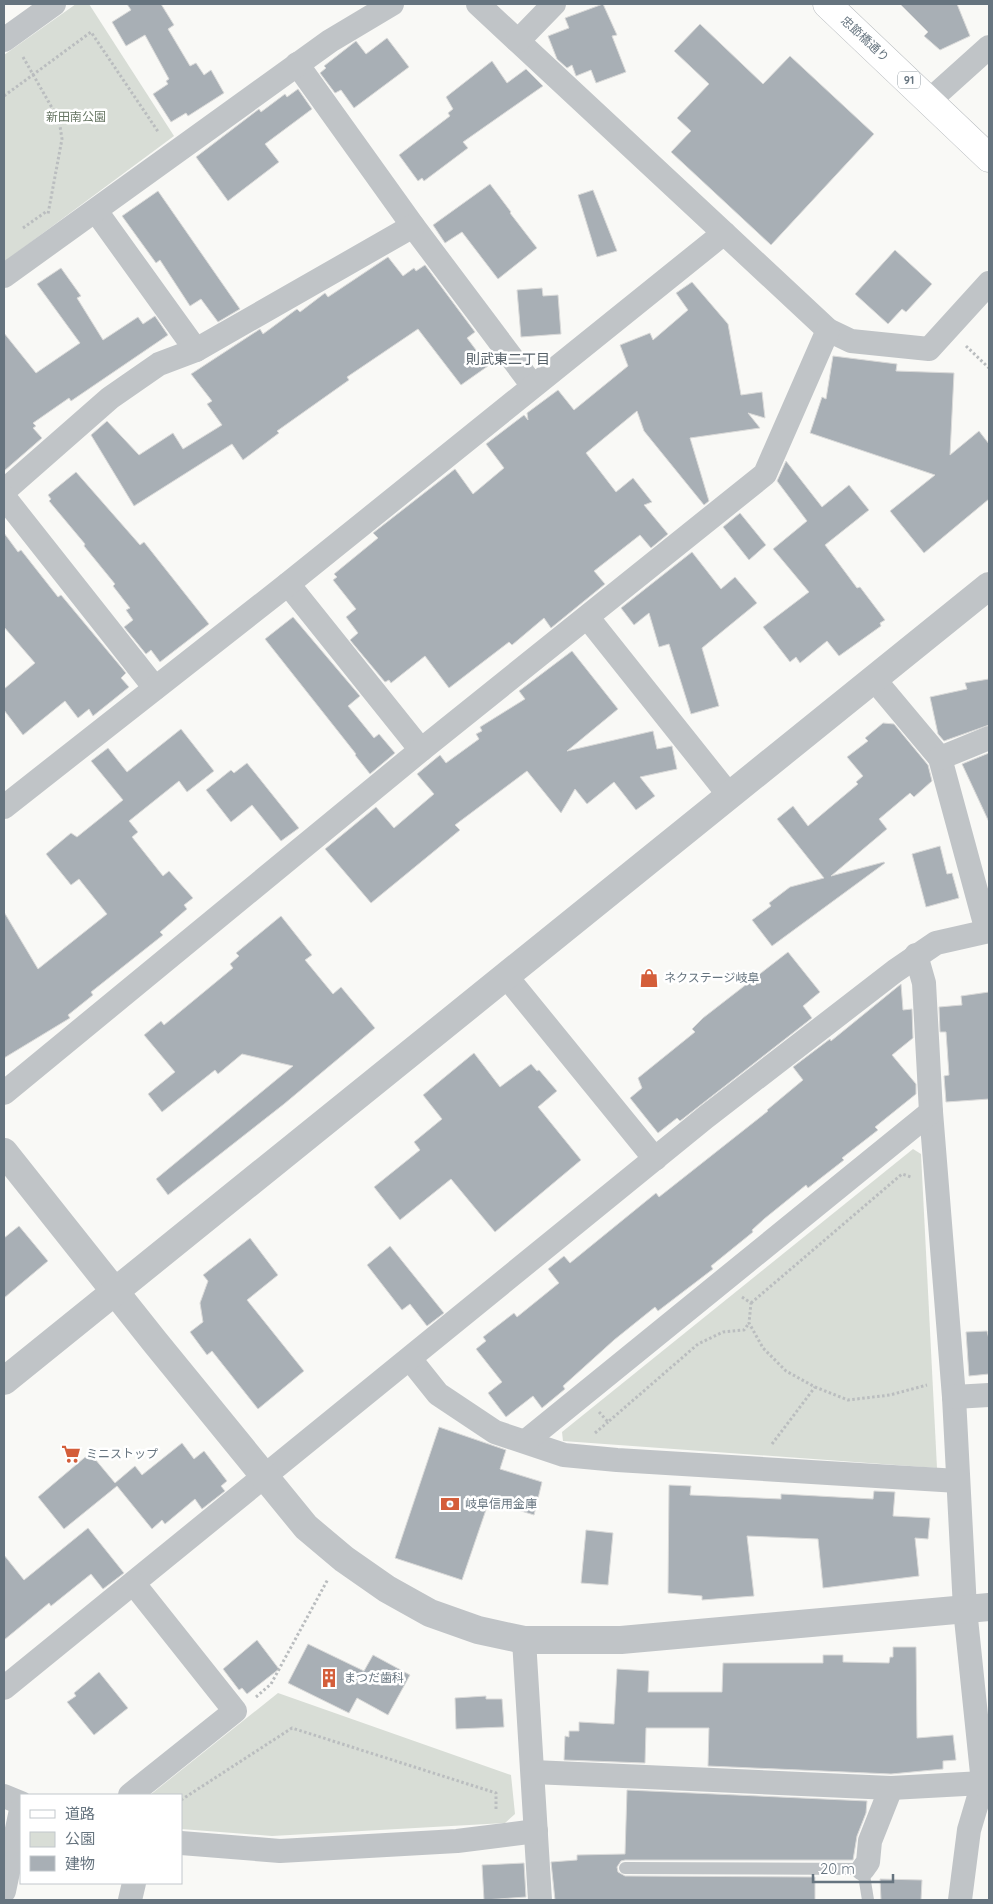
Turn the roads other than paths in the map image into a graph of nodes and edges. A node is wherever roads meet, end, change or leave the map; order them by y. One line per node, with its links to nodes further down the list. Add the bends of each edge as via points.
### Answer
1 (54, 4): 6 (street)
2 (392, 4): 9 (street)
3 (478, 4): 7 (street)
4 (554, 4): 7 (street)
5 (827, 4): 10 (main road, 忠節橋通り / 91)
6 (8, 37)
7 (518, 41): 14 (street)
8 (989, 47): 10 (street)
9 (297, 64): 12 (street); 13 (street)
10 (930, 100): 11 (main road, 忠節橋通り / 91)
11 (989, 158)
12 (96, 210): 15 (street); 18 (street)
13 (413, 226): 18 (street); 19 (street)
14 (724, 233): 17 (street); 19 (street)
15 (4, 276)
16 (989, 283): 17 (street, via 929,349 851,341)
17 (828, 330): 24 (street, via 765,474)
18 (196, 350): 20 (street, via 159,364 110,398)
19 (533, 386): 22 (street)
20 (4, 491)
21 (4, 496): 26 (street)
22 (288, 584): 26 (street); 28 (street)
23 (989, 586): 25 (street)
24 (588, 618): 28 (street); 30 (street)
25 (873, 678): 29 (street); 30 (street)
26 (155, 688): 31 (street)
27 (989, 738): 29 (street)
28 (421, 750): 35 (street)
29 (940, 758): 32 (street)
30 (729, 795): 34 (street)
31 (4, 807)
32 (988, 931): 33 (street, via 936,942)
33 (916, 955): 36 (street, via 924,983); 38 (street)
34 (506, 976): 38 (street); 39 (street)
35 (4, 1092)
36 (931, 1112): 42 (street); 44 (street)
37 (4, 1152): 39 (street)
38 (655, 1159): 40 (street)
39 (117, 1292): 41 (street); 45 (street)
40 (410, 1359): 44 (street, via 438,1394 496,1432); 45 (street)
41 (4, 1381)
42 (953, 1389): 43 (street); 46 (street)
43 (989, 1395)
44 (526, 1441): 46 (street, via 564,1455 617,1460)
45 (265, 1477): 47 (street); 49 (street, via 306,1527 387,1589 430,1613 478,1630)
46 (958, 1481): 48 (street)
47 (134, 1584): 50 (street); 54 (street, via 235,1711)
48 (977, 1608): 49 (street, via 622,1640); 52 (street)
49 (524, 1640): 51 (street)
50 (4, 1688)
51 (533, 1772): 53 (street); 59 (street)
52 (983, 1783): 53 (street); 58 (street)
53 (891, 1788): 62 (street, via 870,1841 868,1862)
54 (131, 1794)
55 (4, 1796): 56 (street)
56 (20, 1803)
57 (20, 1815): 64 (street)
58 (979, 1829): 68 (street)
59 (536, 1832): 60 (street, via 457,1841 280,1851); 66 (street)
60 (182, 1843)
61 (625, 1868): 62 (lane)
62 (863, 1869): 67 (lane)
63 (134, 1884): 65 (street)
64 (4, 1892)
65 (130, 1900)
66 (540, 1900)
67 (868, 1900)
68 (960, 1900)

